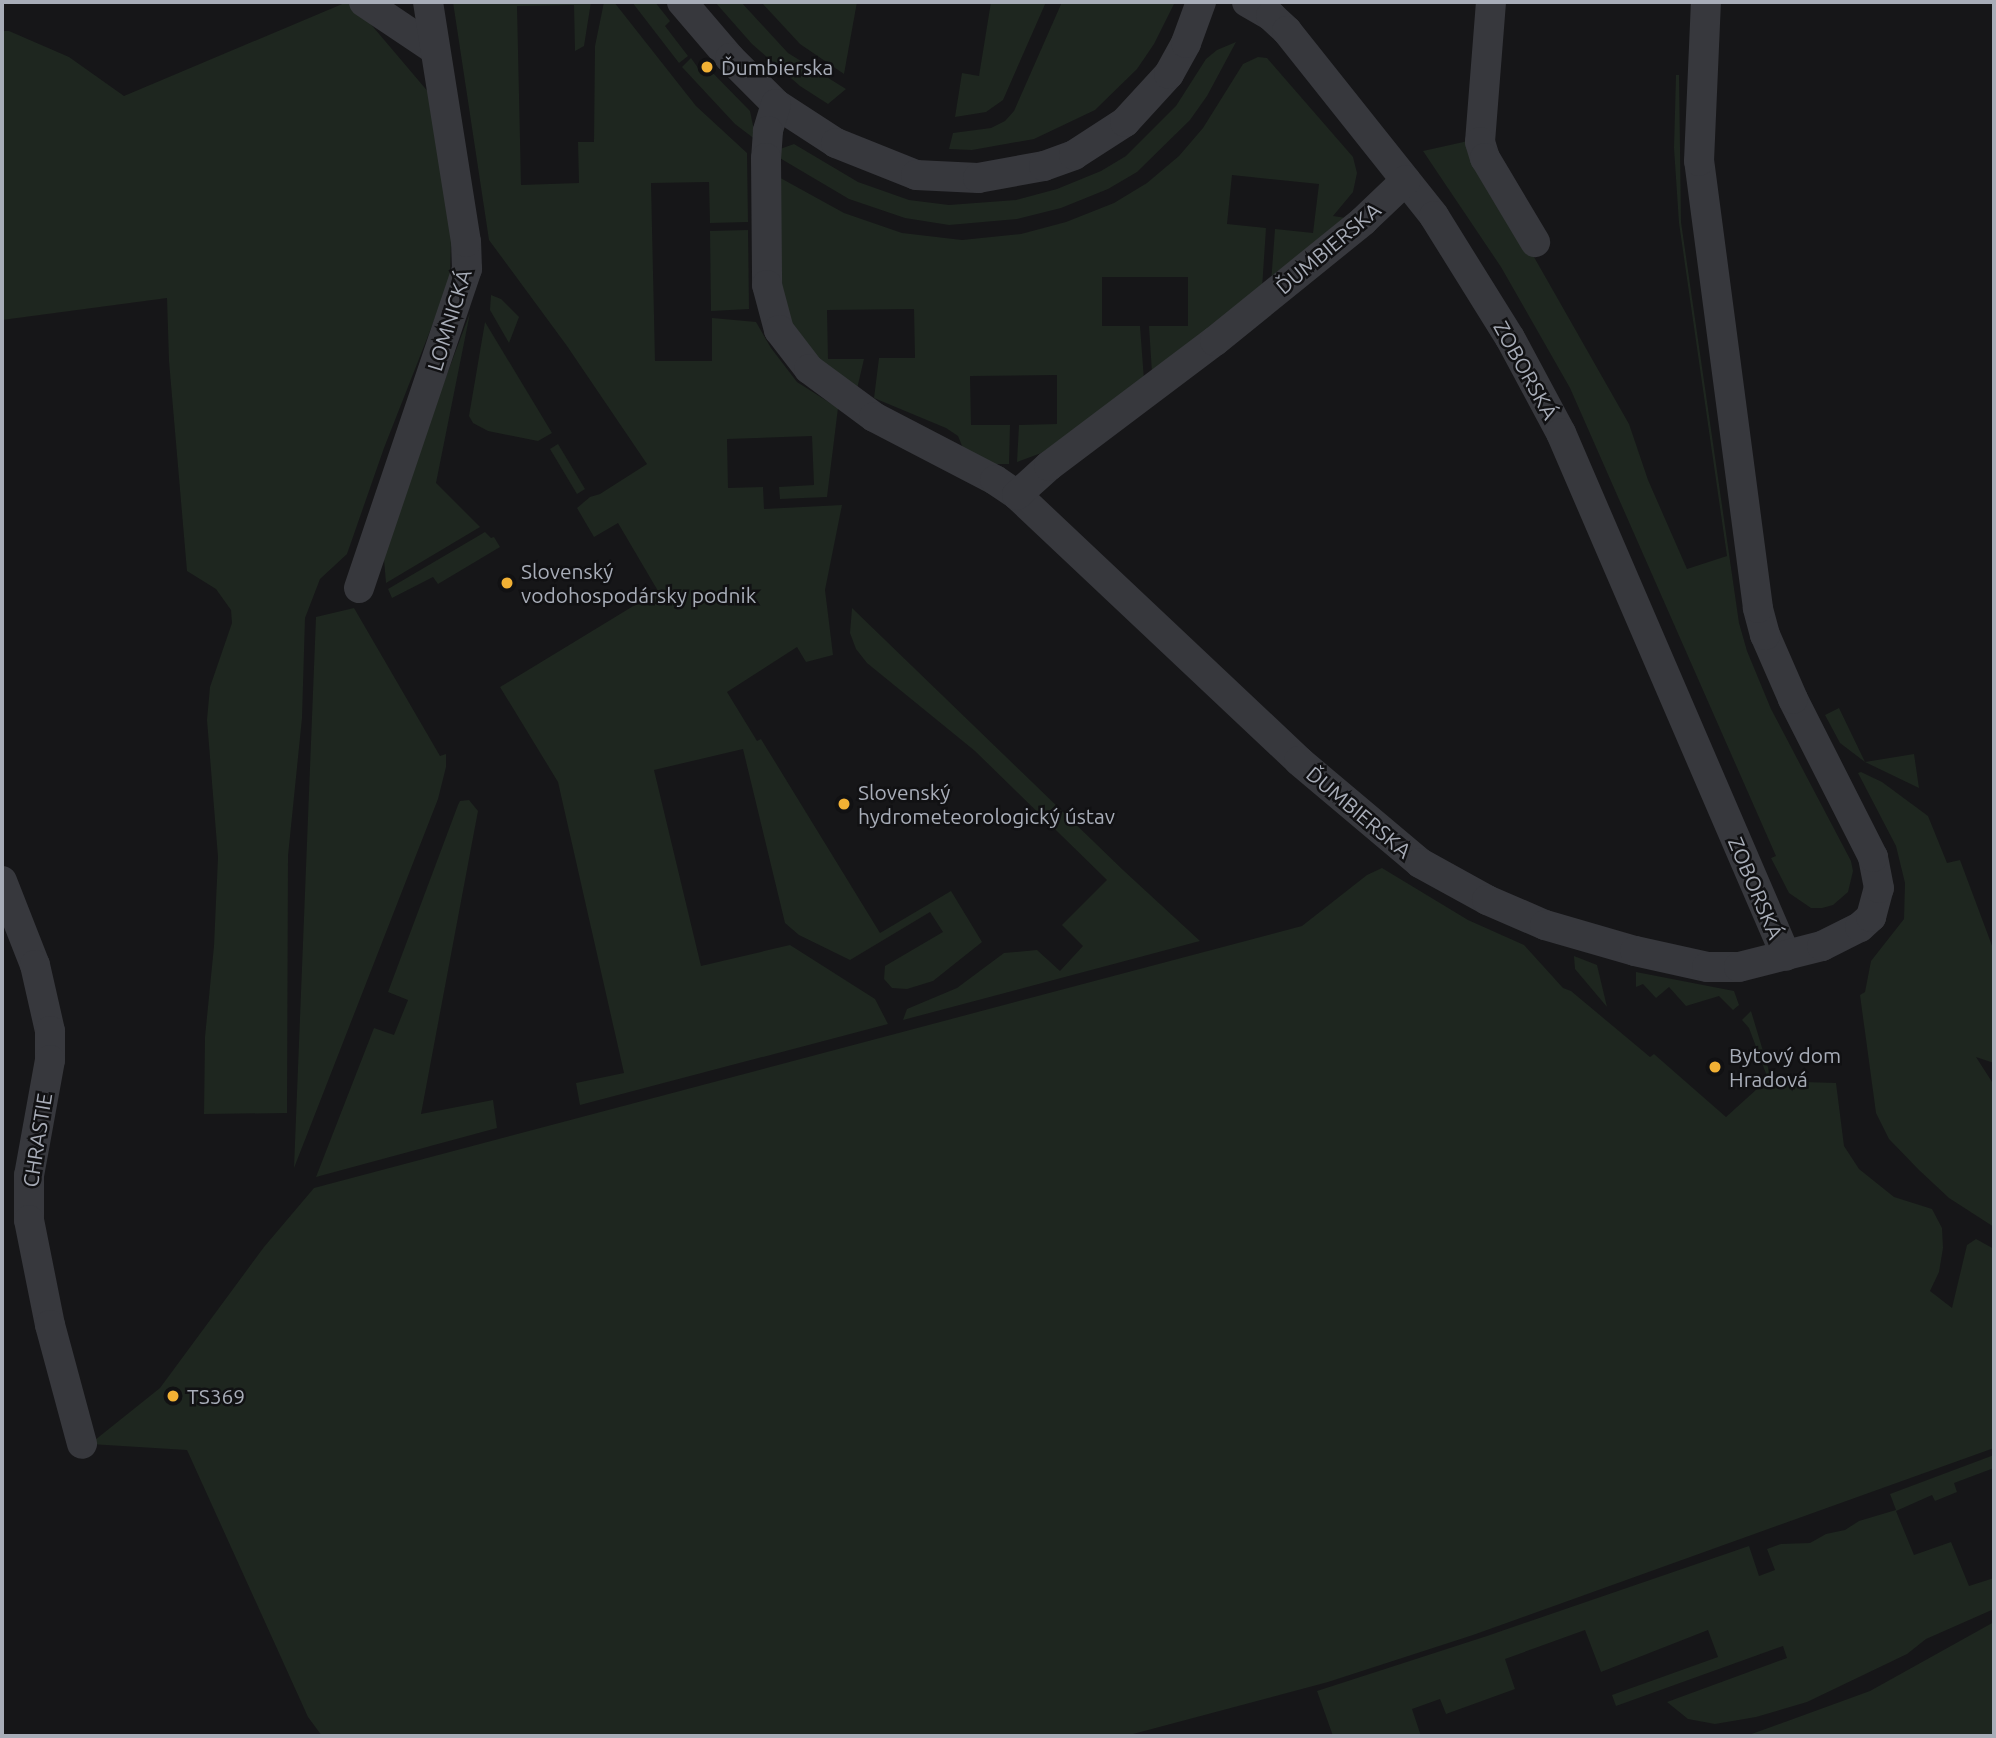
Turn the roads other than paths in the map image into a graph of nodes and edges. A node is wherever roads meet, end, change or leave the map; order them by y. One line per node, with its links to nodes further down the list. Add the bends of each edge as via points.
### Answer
1 (364, 2): 8 (street)
2 (428, 2): 8 (street, LOMNICKÁ)
3 (682, 2): 9 (street)
4 (1201, 2): 9 (street, via 1175,64 1148,100 1102,139 1074,155 1033,169 978,178 916,175 836,143)
5 (1247, 2): 10 (street, ZOBORSKÁ, via 1287,31)
6 (1491, 2): 11 (street, via 1480,142)
7 (1706, 2): 15 (street, ZOBORSKÁ, via 1699,160 1756,595 1765,635 1867,843 1879,881 1877,903 1860,927 1822,946)
8 (434, 49): 13 (street, LOMNICKÁ, via 467,269)
9 (776, 104): 12 (street, ĎUMBIERSKA, via 768,131 766,225 767,285 779,330 809,369 873,417)
10 (1405, 180): 12 (street, ĎUMBIERSKA, via 1363,221); 15 (street, ZOBORSKÁ, via 1465,261 1561,433)
11 (1535, 242)
12 (1017, 495): 15 (street, ĎUMBIERSKA, via 1299,761 1420,863 1545,925 1635,951 1722,968)
13 (359, 588)
14 (2, 881): 16 (street, CHRASTIE, via 34,965 50,1031 50,1060 29,1175 29,1220 50,1325)
15 (1786, 956)
16 (82, 1444)

